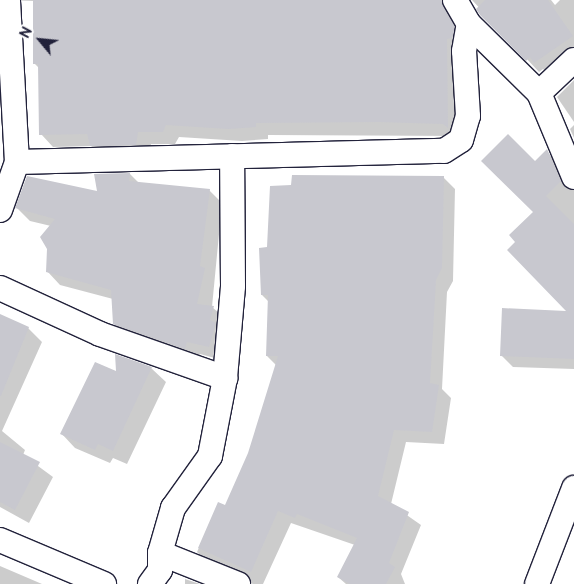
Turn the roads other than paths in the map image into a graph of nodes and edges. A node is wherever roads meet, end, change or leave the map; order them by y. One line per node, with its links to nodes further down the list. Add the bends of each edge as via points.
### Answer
1 (8, 0): 7 (street)
2 (455, 0): 3 (street)
3 (469, 24): 5 (street); 6 (street, via 464,51 468,116 461,140 444,151)
4 (574, 60): 5 (street)
5 (539, 93): 8 (street)
6 (232, 156): 7 (street); 11 (street, via 233,286)
7 (17, 162): 9 (street)
8 (574, 177)
9 (0, 210)
10 (0, 288): 11 (street, via 100,334)
11 (225, 378): 14 (street, via 210,456 173,508)
12 (574, 488): 18 (street)
13 (0, 540): 15 (street)
14 (160, 553): 16 (street, via 160,570); 17 (street)
15 (104, 584)
16 (150, 584)
17 (238, 584)
18 (537, 584)

